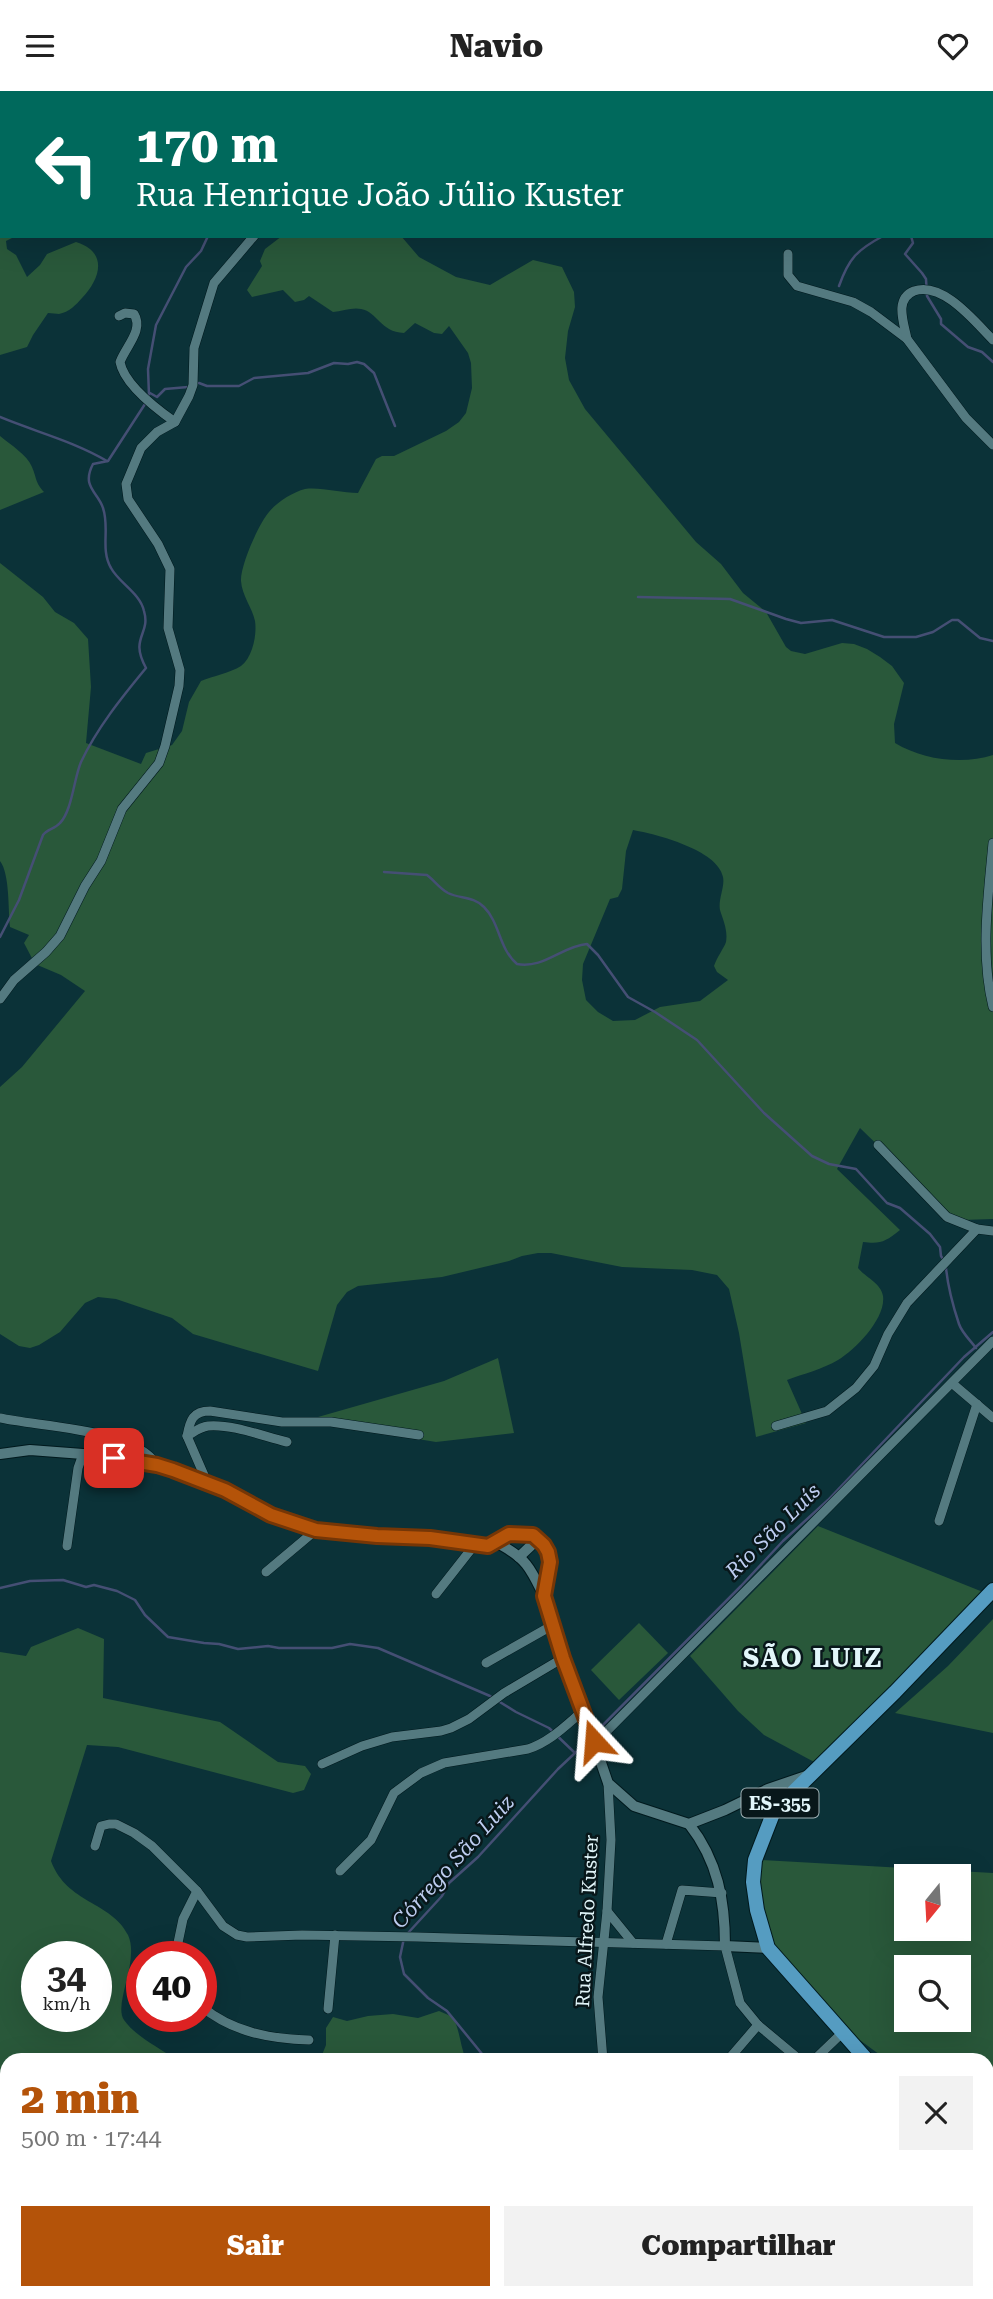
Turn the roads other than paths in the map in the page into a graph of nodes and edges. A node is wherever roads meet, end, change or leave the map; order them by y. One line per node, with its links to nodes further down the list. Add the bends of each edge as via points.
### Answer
1 (252, 238): 6 (street, via 214,283 194,348 194,385)
2 (788, 254): 4 (street, via 788,275 797,286 853,302)
3 (119, 316): 6 (street, via 134,314 138,320 120,362 124,372)
4 (907, 339): 5 (street, via 903,301 907,295 928,289 949,298); 7 (street, via 966,418)
5 (993, 340)
6 (175, 422): 9 (street, via 141,448 125,491 170,569 168,628 180,685 165,747 159,763 122,809 102,861 60,936)
7 (993, 445)
8 (993, 843): 10 (street, via 986,956)
9 (0, 999)
10 (993, 1007)
11 (878, 1145): 12 (street, via 947,1217)
12 (977, 1229): 13 (street); 19 (street, via 907,1303 874,1366 856,1388 827,1411)
13 (993, 1231)
14 (993, 1341): 15 (street)
15 (953, 1384): 16 (street); 44 (street)
16 (977, 1404): 18 (street); 27 (street)
17 (0, 1418): 25 (street, via 109,1438 144,1450)
18 (993, 1418)
19 (776, 1426)
20 (419, 1435): 21 (street, via 201,1411)
21 (187, 1436): 22 (street, via 200,1428 218,1427); 26 (street)
22 (287, 1442)
23 (0, 1454): 24 (street, via 30,1450)
24 (83, 1454): 25 (street); 31 (street)
25 (157, 1465): 26 (street)
26 (207, 1482): 28 (street, via 271,1515)
27 (939, 1521)
28 (316, 1530): 30 (street); 36 (street)
29 (538, 1539): 32 (street, via 509,1534); 33 (street); 34 (street)
30 (476, 1543): 32 (street); 38 (street)
31 (67, 1546)
32 (488, 1546): 33 (street, via 501,1545)
33 (519, 1557): 35 (street)
34 (550, 1559): 35 (street); 39 (street)
35 (531, 1570): 39 (street)
36 (265, 1573)
37 (993, 1590): 46 (main road, ES-355)
38 (436, 1594)
39 (544, 1596): 40 (street)
40 (553, 1625): 41 (street); 42 (street)
41 (563, 1658): 43 (street); 45 (street, via 451,1728 392,1737)
42 (486, 1663)
43 (585, 1715): 44 (street); 50 (street, via 539,1746 444,1763 422,1773 394,1793 371,1840)
44 (594, 1742): 47 (street)
45 (322, 1764)
46 (813, 1774): 48 (street); 60 (main road, ES-355, via 774,1811 755,1860 753,1882)
47 (608, 1783): 48 (street, via 634,1806); 53 (street, Rua Alfredo Kuster)
48 (689, 1824): 52 (street, via 700,1838)
49 (95, 1846): 51 (street, via 101,1826 123,1827 152,1846)
50 (340, 1871)
51 (197, 1891): 54 (street, via 223,1926 237,1935); 55 (street)
52 (722, 1893): 58 (street, via 682,1890); 59 (street)
53 (607, 1911): 56 (street, Rua Alfredo Kuster); 57 (street)
54 (335, 1935): 56 (street); 61 (street)
55 (178, 1941)
56 (605, 1942): 57 (street); 66 (street, Rua Alfredo Kuster, via 598,1997)
57 (633, 1943): 58 (street)
58 (666, 1944): 59 (street)
59 (725, 1947): 60 (street); 63 (street, via 740,2003)
60 (768, 1948): 64 (main road, ES-355)
61 (328, 2009)
62 (217, 2017): 65 (street, via 253,2033)
63 (758, 2025): 67 (street); 68 (street)
64 (842, 2033): 69 (street); 70 (main road, ES-355)
65 (309, 2040)
66 (602, 2053)
67 (734, 2053)
68 (792, 2053)
69 (821, 2053)
70 (861, 2053)

